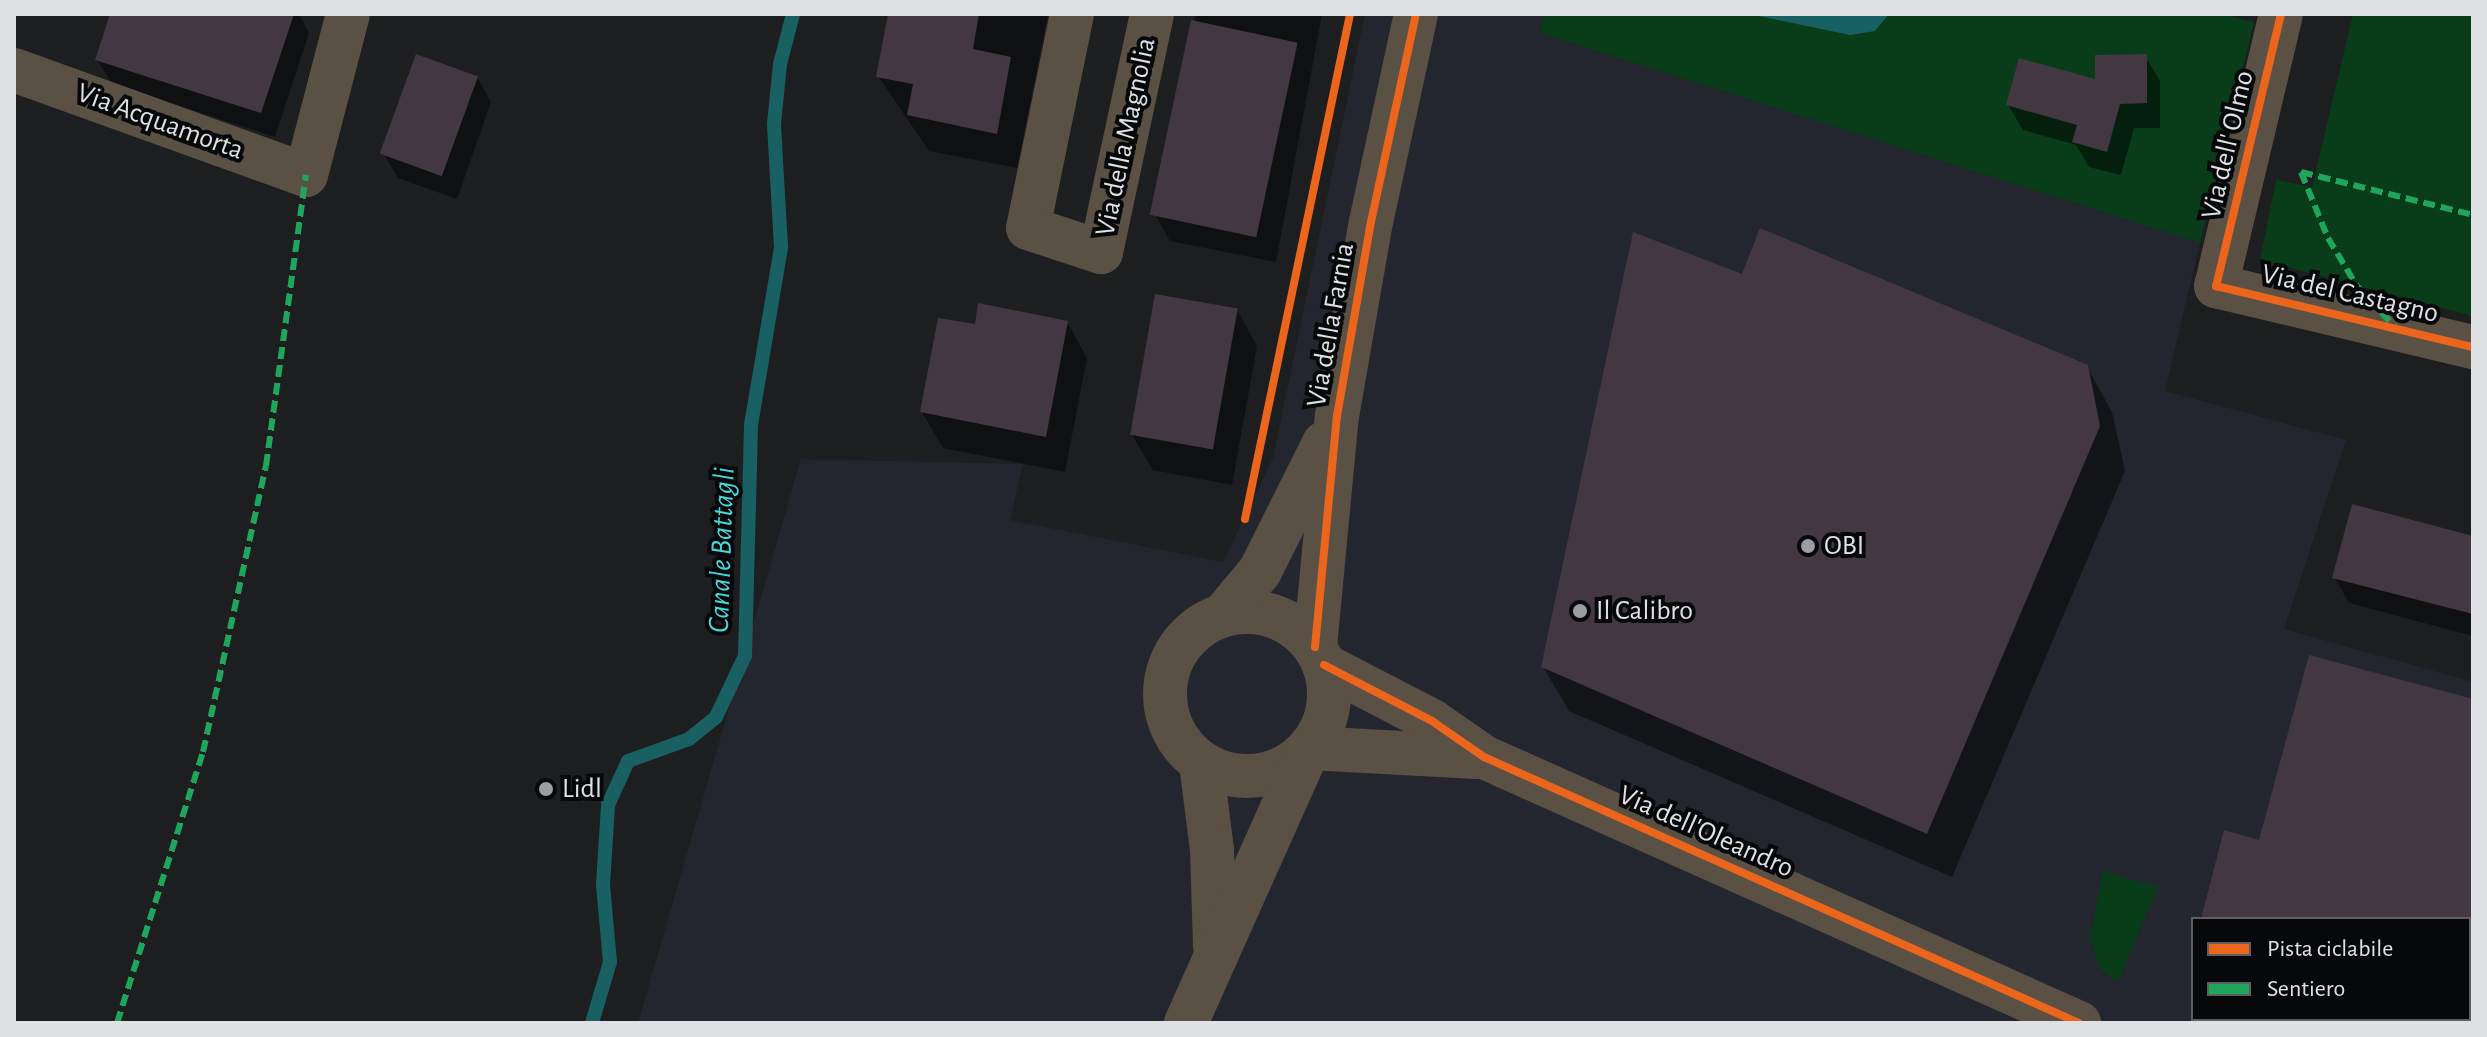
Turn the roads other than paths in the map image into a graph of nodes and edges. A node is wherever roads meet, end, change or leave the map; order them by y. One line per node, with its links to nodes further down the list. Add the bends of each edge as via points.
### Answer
1 (348, 14): 6 (street, Via Acquamorta, via 306,175)
2 (1072, 14): 3 (street, Via della Magnolia, via 1028,228 1101,252)
3 (1152, 14)
4 (1416, 14): 9 (street, Via della Farnia, via 1371,222)
5 (2281, 14): 7 (street, Via dell' Olmo)
6 (14, 70)
7 (2216, 286): 8 (street, Via del Castagno)
8 (2473, 347)
9 (1337, 416): 10 (street, Via della Farnia, via 1260,571); 11 (street, Via della Farnia)
10 (1224, 614): 11 (street, via 1250,610 1275,616); 14 (street, Via della Farnia, via 1185,638 1165,680 1170,727)
11 (1320, 656): 12 (street, Via della Farnia, via 1328,708); 13 (street, Via dell'Oleandro)
12 (1309, 748): 13 (street, Via dell'Oleandro); 14 (street, via 1270,774 1246,777); 15 (street, Via della Farnia)
13 (1484, 757): 17 (street, Via dell'Oleandro)
14 (1201, 763): 15 (street, Via della Farnia, via 1212,850)
15 (1215, 957): 16 (street, Via della Farnia)
16 (1186, 1023)
17 (2079, 1023)

